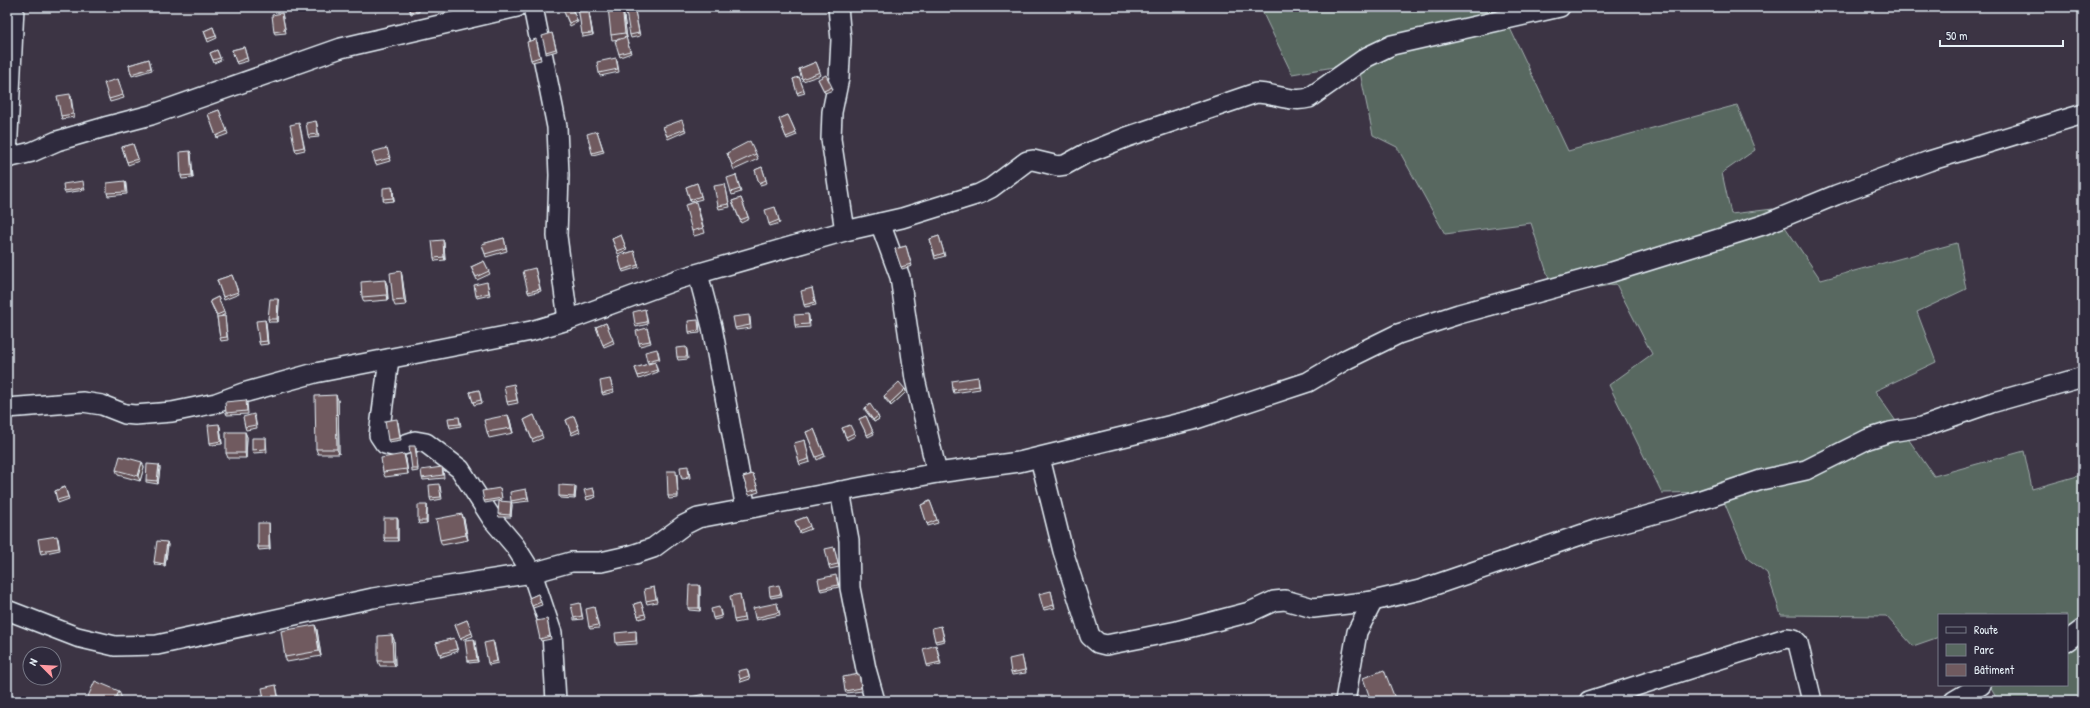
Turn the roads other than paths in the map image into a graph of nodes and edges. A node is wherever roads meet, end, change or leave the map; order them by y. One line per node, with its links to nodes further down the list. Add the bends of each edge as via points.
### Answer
1 (14, 7): 7 (street)
2 (517, 7): 7 (street, via 341,48 151,115 57,141 32,152)
3 (533, 7): 11 (street, via 557,127 557,236)
4 (838, 7): 9 (street, via 841,40 839,78 832,112 831,139)
5 (1560, 7): 8 (street, via 1392,45 1368,57 1309,98 1300,100 1269,93 1256,93 1127,137 1065,165 1027,161 979,194)
6 (2083, 114): 15 (street, via 1930,161 1836,195 1756,228 1612,272 1458,314 1406,332 1301,384 1192,420)
7 (7, 157)
8 (880, 223): 9 (street); 16 (street, via 900,277 915,379)
9 (845, 231): 10 (street)
10 (698, 274): 11 (street); 18 (street, via 712,327)
11 (568, 320): 12 (street, via 531,331)
12 (389, 359): 14 (street, via 315,373 216,403 172,412 130,415 102,405 83,402); 19 (street, via 379,435 385,444 396,447 415,441 426,443 460,469 493,520 516,546)
13 (2083, 377): 20 (street, via 1991,403 1922,427 1890,432 1868,439 1806,470 1761,480 1686,505 1595,530 1420,590)
14 (7, 408)
15 (1040, 458): 16 (street); 21 (street, via 1063,551 1090,636 1098,643 1106,645 1177,631 1250,612 1274,601 1285,600 1313,608)
16 (937, 473): 17 (street)
17 (840, 491): 18 (street); 28 (street, via 849,540 850,588)
18 (746, 509): 19 (street, via 698,518 653,548 632,555 601,562 571,562)
19 (532, 573): 22 (street, via 373,598 157,645 115,646 77,637); 27 (street, via 552,633)
20 (1373, 601): 21 (street); 24 (street)
21 (1334, 606): 24 (street)
22 (7, 610)
23 (2083, 629): 25 (street)
24 (1357, 632): 29 (street)
25 (2068, 640)
26 (1979, 686): 32 (street)
27 (556, 701)
28 (875, 701)
29 (1345, 701)
30 (1589, 701): 31 (street, via 1786,638 1794,639 1798,643)
31 (1812, 701)
32 (1954, 701)

